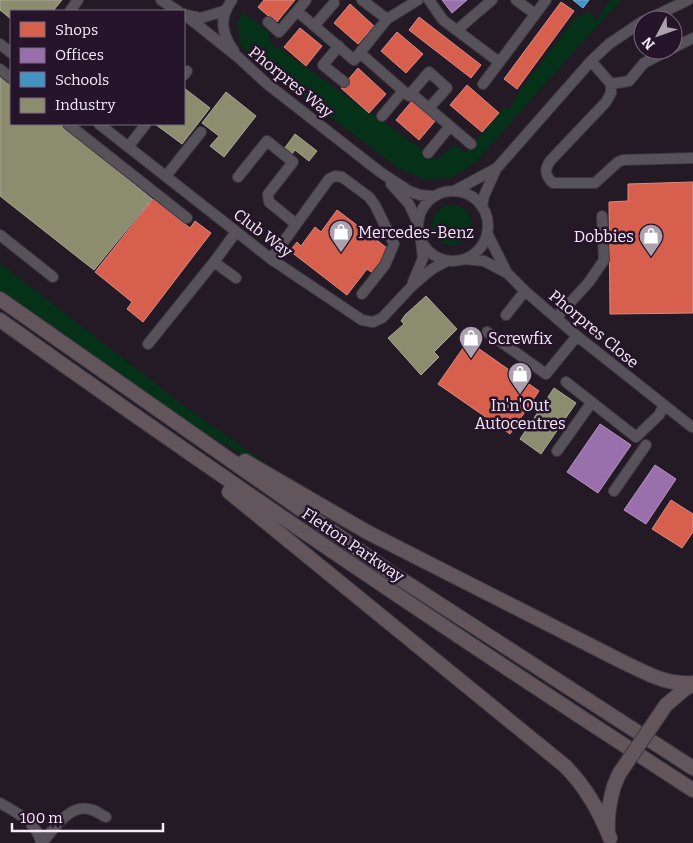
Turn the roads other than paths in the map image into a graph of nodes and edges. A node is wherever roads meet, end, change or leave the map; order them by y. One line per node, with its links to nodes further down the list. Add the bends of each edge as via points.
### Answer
1 (161, 0): 13 (street)
2 (232, 0): 16 (street)
3 (306, 0): 17 (street)
4 (362, 0): 21 (street)
5 (418, 0): 21 (street)
6 (428, 0): 26 (street, via 443,20)
7 (492, 0): 26 (street)
8 (516, 0): 19 (street)
9 (546, 0): 19 (street)
10 (673, 0): 14 (street)
11 (688, 0): 15 (street)
12 (334, 3): 24 (street)
13 (174, 10)
14 (659, 10)
15 (667, 10)
16 (224, 11): 18 (street, via 201,18); 31 (street, via 223,30)
17 (297, 11): 22 (street, via 279,32); 24 (street)
18 (185, 14)
19 (535, 14): 34 (street)
20 (185, 15): 31 (street, Phorpres Way)
21 (387, 19): 30 (street)
22 (268, 22)
23 (185, 23): 38 (street, via 247,72)
24 (314, 26): 28 (street)
25 (633, 28): 33 (street)
26 (457, 30): 34 (street)
27 (0, 44): 29 (street)
28 (339, 46): 30 (street, via 354,60); 37 (street, via 323,65)
29 (10, 52)
30 (360, 53): 41 (street)
31 (239, 58): 38 (street, Phorpres Way)
32 (650, 60): 40 (street, via 628,81)
33 (591, 61): 40 (street); 53 (street)
34 (499, 62): 39 (street)
35 (0, 69): 36 (street)
36 (10, 77)
37 (344, 82)
38 (266, 83): 54 (street, Phorpres Way)
39 (483, 84)
40 (611, 84): 52 (street, via 606,102 546,166 548,178 553,183 595,184 623,160)
41 (407, 92): 42 (street); 42 (street, via 428,72 446,88); 43 (street)
42 (429, 108): 47 (street)
43 (382, 116)
44 (69, 125): 61 (street)
45 (100, 125): 50 (street, Club Way)
46 (145, 125): 50 (street)
47 (450, 126): 49 (street); 51 (street)
48 (201, 132): 55 (street)
49 (471, 144)
50 (128, 147): 55 (street, Club Way)
51 (428, 153)
52 (693, 158)
53 (496, 169): 57 (street); 59 (street)
54 (380, 172): 58 (street, Phorpres Way, via 410,191); 62 (street, Phorpres Way, via 409,204)
55 (166, 176): 64 (street, Club Way)
56 (238, 177): 63 (street, via 267,141 294,162 268,194 270,202)
57 (456, 190): 58 (street); 59 (street, via 471,196)
58 (432, 196): 62 (street, via 425,203)
59 (482, 206): 65 (street, via 488,224)
60 (602, 216): 80 (street, via 604,260)
61 (187, 218)
62 (418, 221): 67 (street)
63 (296, 224): 68 (street); 77 (street, via 329,179 335,176 342,177 369,198 394,244 385,265)
64 (236, 232): 68 (street, Club Way); 71 (street)
65 (487, 233): 69 (street, via 483,244); 72 (street, Phorpres Close)
66 (0, 235): 73 (street)
67 (421, 241): 70 (street, via 437,257); 75 (street, Club Way, via 423,258)
68 (270, 259): 75 (street, Club Way, via 362,320 372,322 382,318)
69 (464, 259): 70 (street); 72 (street, Phorpres Close, via 484,261)
70 (447, 260): 75 (street, Club Way)
71 (214, 262): 74 (street); 84 (street)
72 (507, 273): 76 (street, Phorpres Close)
73 (54, 277)
74 (236, 278)
75 (412, 286)
76 (525, 291): 79 (street); 80 (street, Phorpres Close)
77 (362, 294)
78 (0, 299): 88 (highway, Fletton Parkway)
79 (506, 315)
80 (557, 317): 83 (street, Phorpres Close)
81 (0, 320): 89 (highway, Fletton Parkway)
82 (487, 332): 83 (street, via 546,374)
83 (577, 336): 87 (street, Phorpres Close)
84 (148, 344)
85 (566, 382): 86 (street)
86 (592, 402): 87 (street, via 636,437 659,415); 92 (street)
87 (664, 405): 90 (street, Phorpres Close)
88 (156, 409): 94 (highway, via 367,532 662,680); 95 (highway, Fletton Parkway, via 393,574)
89 (146, 424): 96 (highway, Fletton Parkway, via 384,587); 99 (highway, via 565,766 590,795)
90 (692, 427)
91 (646, 445): 93 (street)
92 (556, 451)
93 (614, 491)
94 (693, 684): 99 (highway, bridge, via 666,705 619,774 609,801 607,819)
95 (693, 768)
96 (693, 790)
97 (0, 803): 100 (street, via 31,822)
98 (106, 817): 100 (street, via 90,809 72,811 62,818)
99 (611, 840)
100 (42, 843)

